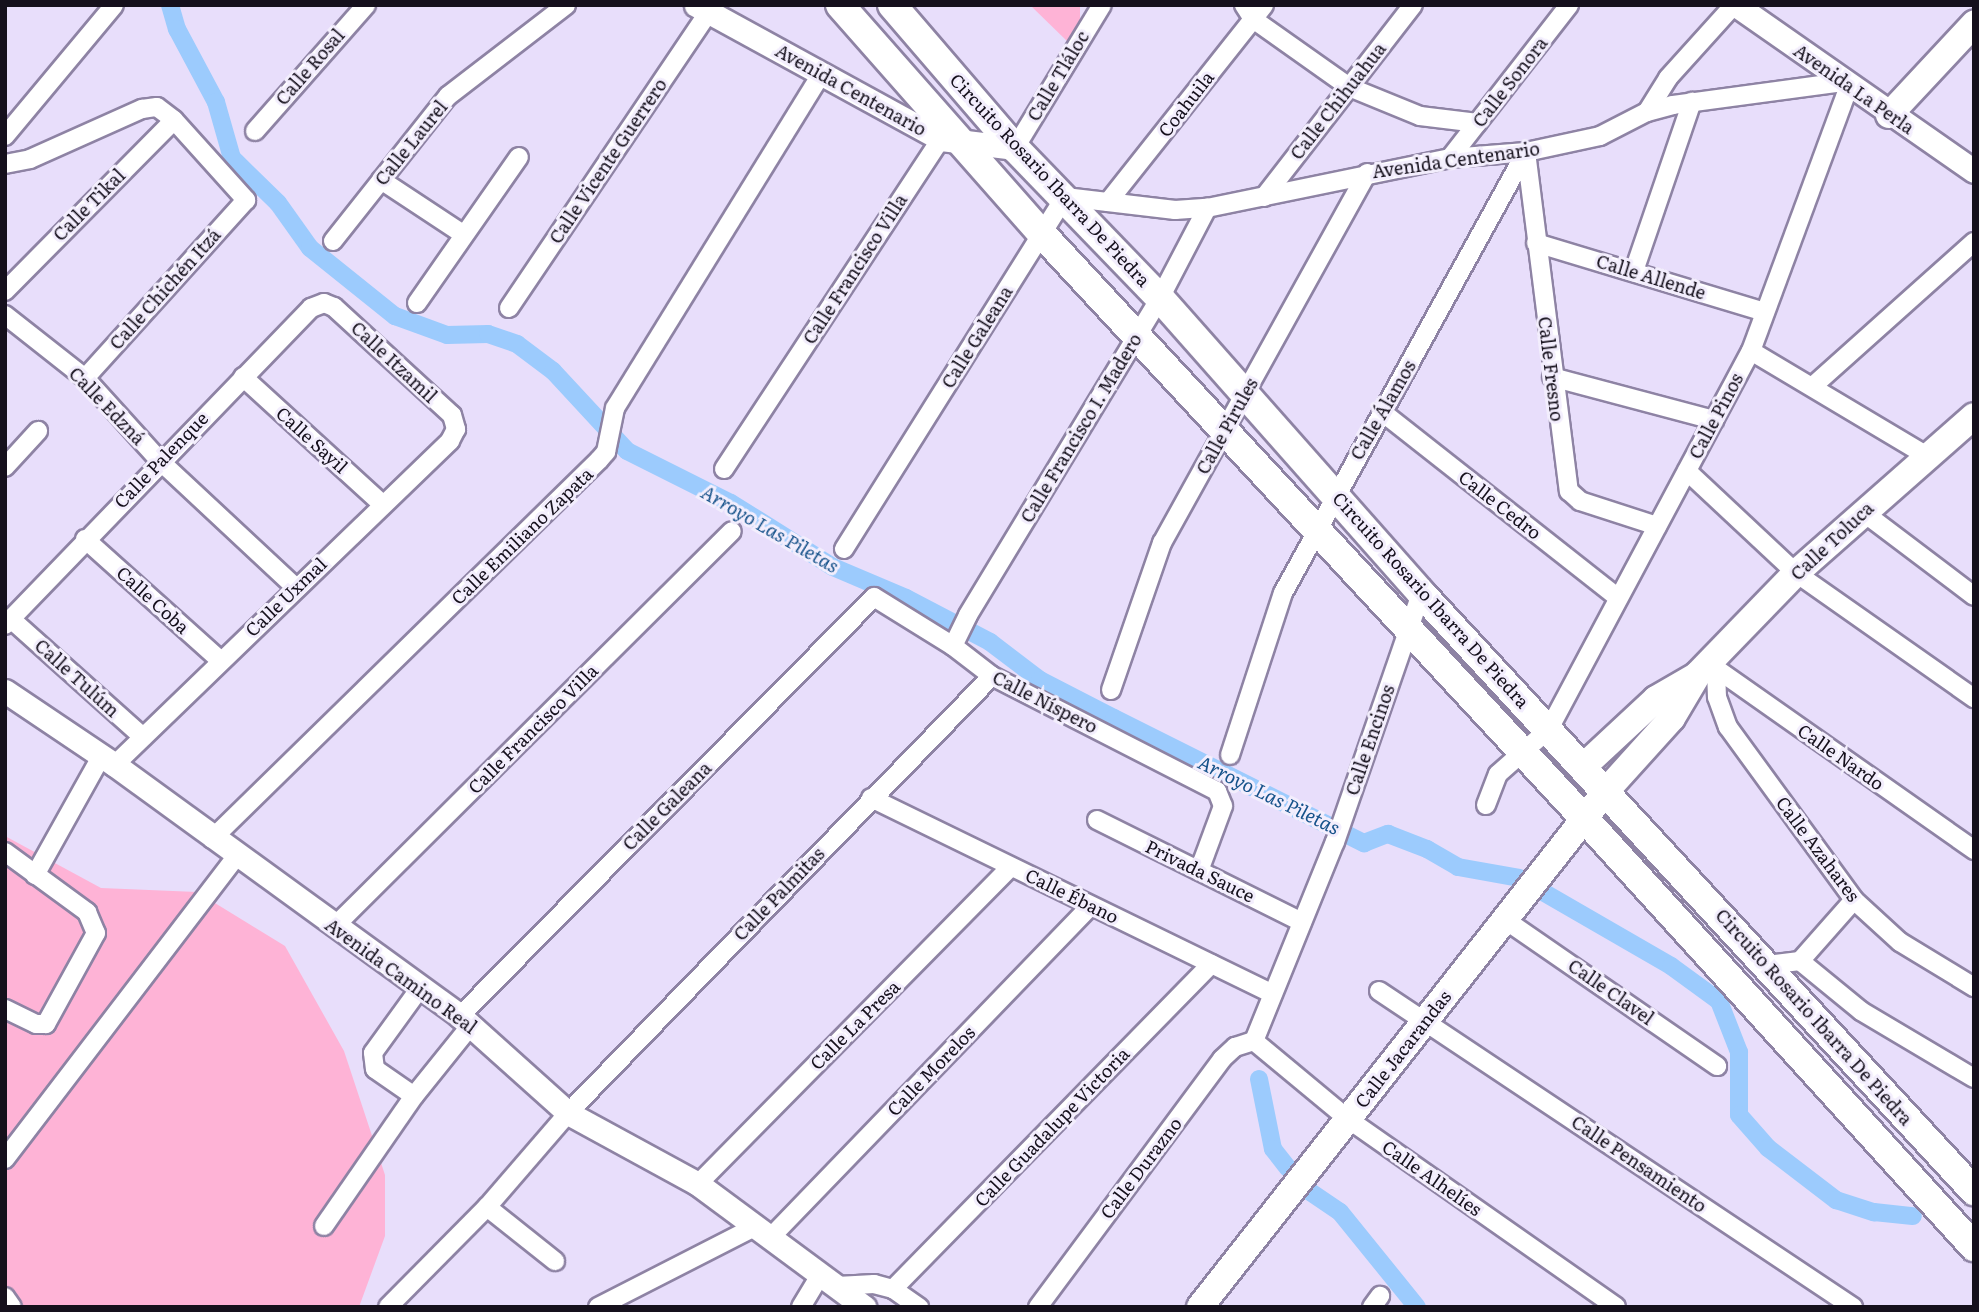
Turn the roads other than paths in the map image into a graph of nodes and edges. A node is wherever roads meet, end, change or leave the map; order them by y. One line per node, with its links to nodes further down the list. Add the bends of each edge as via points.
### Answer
1 (114, 5): 22 (street)
2 (366, 5): 21 (street, Calle Rosal)
3 (566, 5): 31 (street, Calle Laurel, via 448,96)
4 (840, 5): 23 (main road)
5 (892, 5): 24 (main road, Circuito Rosario Ibarra De Piedra)
6 (1102, 5): 24 (street, Calle Tláloc)
7 (1413, 5): 15 (street, Calle Chihuahua)
8 (1569, 5): 20 (street, Calle Sonora)
9 (1735, 5): 14 (street, Avenida La Perla); 17 (street, via 1668,78)
10 (702, 9): 13 (street, Avenida Centenario); 46 (street, Calle Vicente Guerrero)
11 (1254, 10): 15 (street); 34 (street, Coahuila)
12 (1974, 24): 18 (main road)
13 (822, 73): 23 (street, Avenida Centenario); 101 (street, Calle Emiliano Zapata, via 609,423 606,452)
14 (1846, 84): 16 (street, Avenida Centenario); 18 (street, Avenida La Perla); 47 (street, Calle Pinos)
15 (1349, 87): 20 (street, via 1419,116); 33 (street, Calle Chihuahua)
16 (1692, 102): 17 (street, Avenida Centenario); 41 (street)
17 (1647, 112): 25 (street, Avenida Centenario, via 1600,136)
18 (1889, 115): 29 (street, Avenida La Perla)
19 (174, 120): 28 (street, via 157,107 142,108 30,159); 42 (street, Calle Tikal); 53 (street, Calle Chichén Itzá, via 246,200)
20 (1478, 123): 27 (street, Calle Sonora)
21 (255, 131)
22 (5, 136)
23 (952, 141): 24 (street, Avenida Centenario); 36 (main road); 65 (street, Calle Francisco Villa)
24 (1015, 148): 32 (main road, Circuito Rosario Ibarra De Piedra)
25 (1526, 152): 27 (street, Avenida Centenario); 40 (street, Calle Fresno); 56 (street, Calle Álamos)
26 (519, 157): 37 (street)
27 (1450, 158): 30 (street, Avenida Centenario)
28 (5, 164)
29 (1974, 171)
30 (1367, 173): 33 (street, Avenida Centenario); 55 (street, Calle Pirules)
31 (381, 180): 37 (street); 38 (street, Calle Laurel)
32 (1065, 197): 34 (street, Avenida Centenario); 36 (street, Calle Galeana); 43 (main road, Circuito Rosario Ibarra De Piedra)
33 (1264, 197): 35 (street, Avenida Centenario)
34 (1108, 202): 35 (street, Avenida Centenario)
35 (1207, 208): 43 (street, Calle Francisco I. Madero)
36 (1042, 233): 49 (main road); 74 (street, Calle Galeana)
37 (463, 234): 45 (street)
38 (333, 241)
39 (1974, 242): 54 (street)
40 (1536, 243): 41 (street, Calle Allende); 52 (street, Calle Fresno)
41 (1634, 271): 47 (street, Calle Allende)
42 (5, 291)
43 (1160, 298): 49 (street, Calle Francisco I. Madero); 55 (main road, Circuito Rosario Ibarra De Piedra)
44 (324, 303): 51 (street, Calle Palenque, via 311,308); 59 (street, Calle Itzamil, via 334,307 452,415)
45 (417, 303)
46 (509, 308)
47 (1765, 312): 50 (street, Calle Pinos)
48 (5, 315): 53 (street, Calle Edzná)
49 (1138, 335): 60 (main road); 83 (street, Calle Francisco I. Madero)
50 (1751, 351): 54 (street); 57 (street, Calle Pinos)
51 (243, 377): 63 (street, Calle Palenque); 68 (street, Calle Sayil)
52 (1552, 377): 57 (street); 70 (street, Calle Fresno, via 1569,491 1580,501)
53 (85, 378): 63 (street, Calle Edzná)
54 (1813, 386): 62 (street)
55 (1245, 393): 60 (street, Calle Pirules); 67 (main road, Circuito Rosario Ibarra De Piedra)
56 (1382, 412): 67 (street, Calle Álamos); 80 (street, Calle Cedro)
57 (1714, 420): 66 (street, Calle Pinos)
58 (1970, 426): 62 (main road, Calle Toluca)
59 (456, 429): 68 (street, Calle Uxmal, via 450,441)
60 (1225, 430): 71 (main road); 87 (street, Calle Pirules, via 1162,543)
61 (38, 431): 64 (street)
62 (1927, 456): 69 (main road, Calle Toluca)
63 (160, 461): 73 (street, Calle Palenque); 76 (street, Calle Edzná)
64 (5, 467)
65 (724, 469)
66 (1687, 471): 70 (street, Calle Pinos); 75 (street)
67 (1334, 494): 71 (street, Calle Álamos); 77 (main road, Circuito Rosario Ibarra De Piedra)
68 (382, 504): 76 (street, Calle Uxmal)
69 (1863, 512): 75 (main road, Calle Toluca); 78 (street)
70 (1657, 526): 80 (street, Calle Pinos)
71 (1315, 530): 82 (main road); 93 (street, Calle Álamos, via 1283,593)
72 (732, 531): 112 (street, Calle Francisco Villa)
73 (85, 539): 81 (street, Calle Palenque); 84 (street, Calle Coba)
74 (844, 549)
75 (1796, 573): 85 (main road, Calle Toluca); 89 (street)
76 (296, 588): 84 (street, Calle Uxmal)
77 (1421, 593): 82 (street, Calle Encinos); 90 (main road, Circuito Rosario Ibarra De Piedra)
78 (1974, 596)
79 (874, 597): 83 (street, Calle Níspero); 121 (street, Calle Galeana)
80 (1617, 597): 90 (street, Calle Pinos)
81 (8, 622): 91 (street, Calle Tulúm)
82 (1408, 632): 92 (main road); 111 (street, Calle Encinos, via 1335,842)
83 (955, 641): 86 (street, Calle Níspero)
84 (221, 661): 91 (street, Calle Uxmal)
85 (1708, 669): 95 (main road, Calle Toluca, via 1656,699); 96 (main road, Calle Toluca, via 1672,718); 102 (street, Calle Nardo); 108 (street, Calle Azahares, via 1728,727)
86 (992, 676): 97 (street, Calle Palmitas); 106 (street, Calle Níspero, via 1222,797)
87 (1111, 690)
88 (5, 691): 94 (street, Avenida Camino Real)
89 (1974, 698)
90 (1549, 729): 92 (street); 95 (main road, Circuito Rosario Ibarra De Piedra)
91 (144, 737): 94 (street, Calle Uxmal)
92 (1521, 754): 98 (street, via 1498,775); 99 (main road)
93 (1230, 755)
94 (108, 761): 101 (street, Avenida Camino Real); 107 (street, Calle Uxmal)
95 (1584, 766): 96 (main road, Circuito Rosario Ibarra De Piedra)
96 (1606, 791): 99 (main road, Calle Jacarandas); 115 (main road, Circuito Rosario Ibarra De Piedra)
97 (871, 798): 105 (street, Calle Ébano); 129 (street, Calle Palmitas)
98 (1486, 805)
99 (1584, 818): 110 (main road, Calle Jacarandas); 125 (main road)
100 (1097, 820): 106 (street, Privada Sauce)
101 (212, 839): 104 (street, Avenida Camino Real)
102 (1974, 850)
103 (5, 852): 107 (street)
104 (236, 857): 112 (street, Avenida Camino Real); 131 (street)
105 (1011, 867): 109 (street, Calle Ébano); 132 (street, Calle La Presa)
106 (1199, 870): 111 (street, Privada Sauce)
107 (36, 875): 120 (street, via 87,912 96,933 46,1024)
108 (1854, 900): 113 (street); 116 (street, Calle Azahares, via 1900,942)
109 (1091, 906): 114 (street, Calle Ébano); 136 (street, Calle Morelos)
110 (1504, 919): 122 (main road, Calle Jacarandas); 126 (street, Calle Clavel)
111 (1302, 922): 119 (street, Calle Encinos)
112 (334, 927): 117 (street, Avenida Camino Real)
113 (1800, 961): 115 (street); 127 (street, via 1861,1011)
114 (1211, 964): 119 (street, Calle Ébano); 140 (street, Calle Guadalupe Victoria)
115 (1767, 965): 123 (main road, Circuito Rosario Ibarra De Piedra)
116 (1974, 987)
117 (420, 988): 121 (street, Avenida Camino Real); 128 (street, via 373,1053 372,1061 375,1069)
118 (1379, 991): 122 (street, Calle Pensamiento)
119 (1273, 994): 124 (street, Calle Encinos)
120 (5, 1009)
121 (465, 1020): 128 (street, Calle Galeana); 129 (street, Avenida Camino Real)
122 (1424, 1022): 130 (main road, Calle Jacarandas); 151 (street, Calle Pensamiento)
123 (1825, 1029): 125 (street); 133 (main road, Circuito Rosario Ibarra De Piedra)
124 (1254, 1041): 130 (street, Calle Alhelíes); 148 (street, Calle Durazno, via 1235,1047 1222,1059)
125 (1799, 1056): 137 (main road)
126 (1717, 1066)
127 (1974, 1077)
128 (414, 1096): 135 (street, Calle Galeana)
129 (568, 1113): 132 (street, Avenida Camino Real); 134 (street, Calle Palmitas)
130 (1348, 1119): 149 (main road, Calle Jacarandas); 150 (street, Calle Alhelíes)
131 (5, 1159)
132 (698, 1184): 136 (street, Avenida Camino Real)
133 (1974, 1191)
134 (487, 1207): 138 (street); 143 (street, Calle Palmitas)
135 (324, 1226)
136 (764, 1232): 139 (street, Avenida Camino Real); 144 (street, Calle Morelos)
137 (1974, 1247)
138 (555, 1261)
139 (829, 1280): 140 (street); 145 (street); 146 (street, Avenida Camino Real)
140 (893, 1289): 147 (street)
141 (5, 1297): 142 (street)
142 (12, 1307)
143 (388, 1307)
144 (598, 1307)
145 (800, 1307)
146 (864, 1307)
147 (919, 1307)
148 (1038, 1307)
149 (1200, 1307)
150 (1616, 1307)
151 (1853, 1307)

